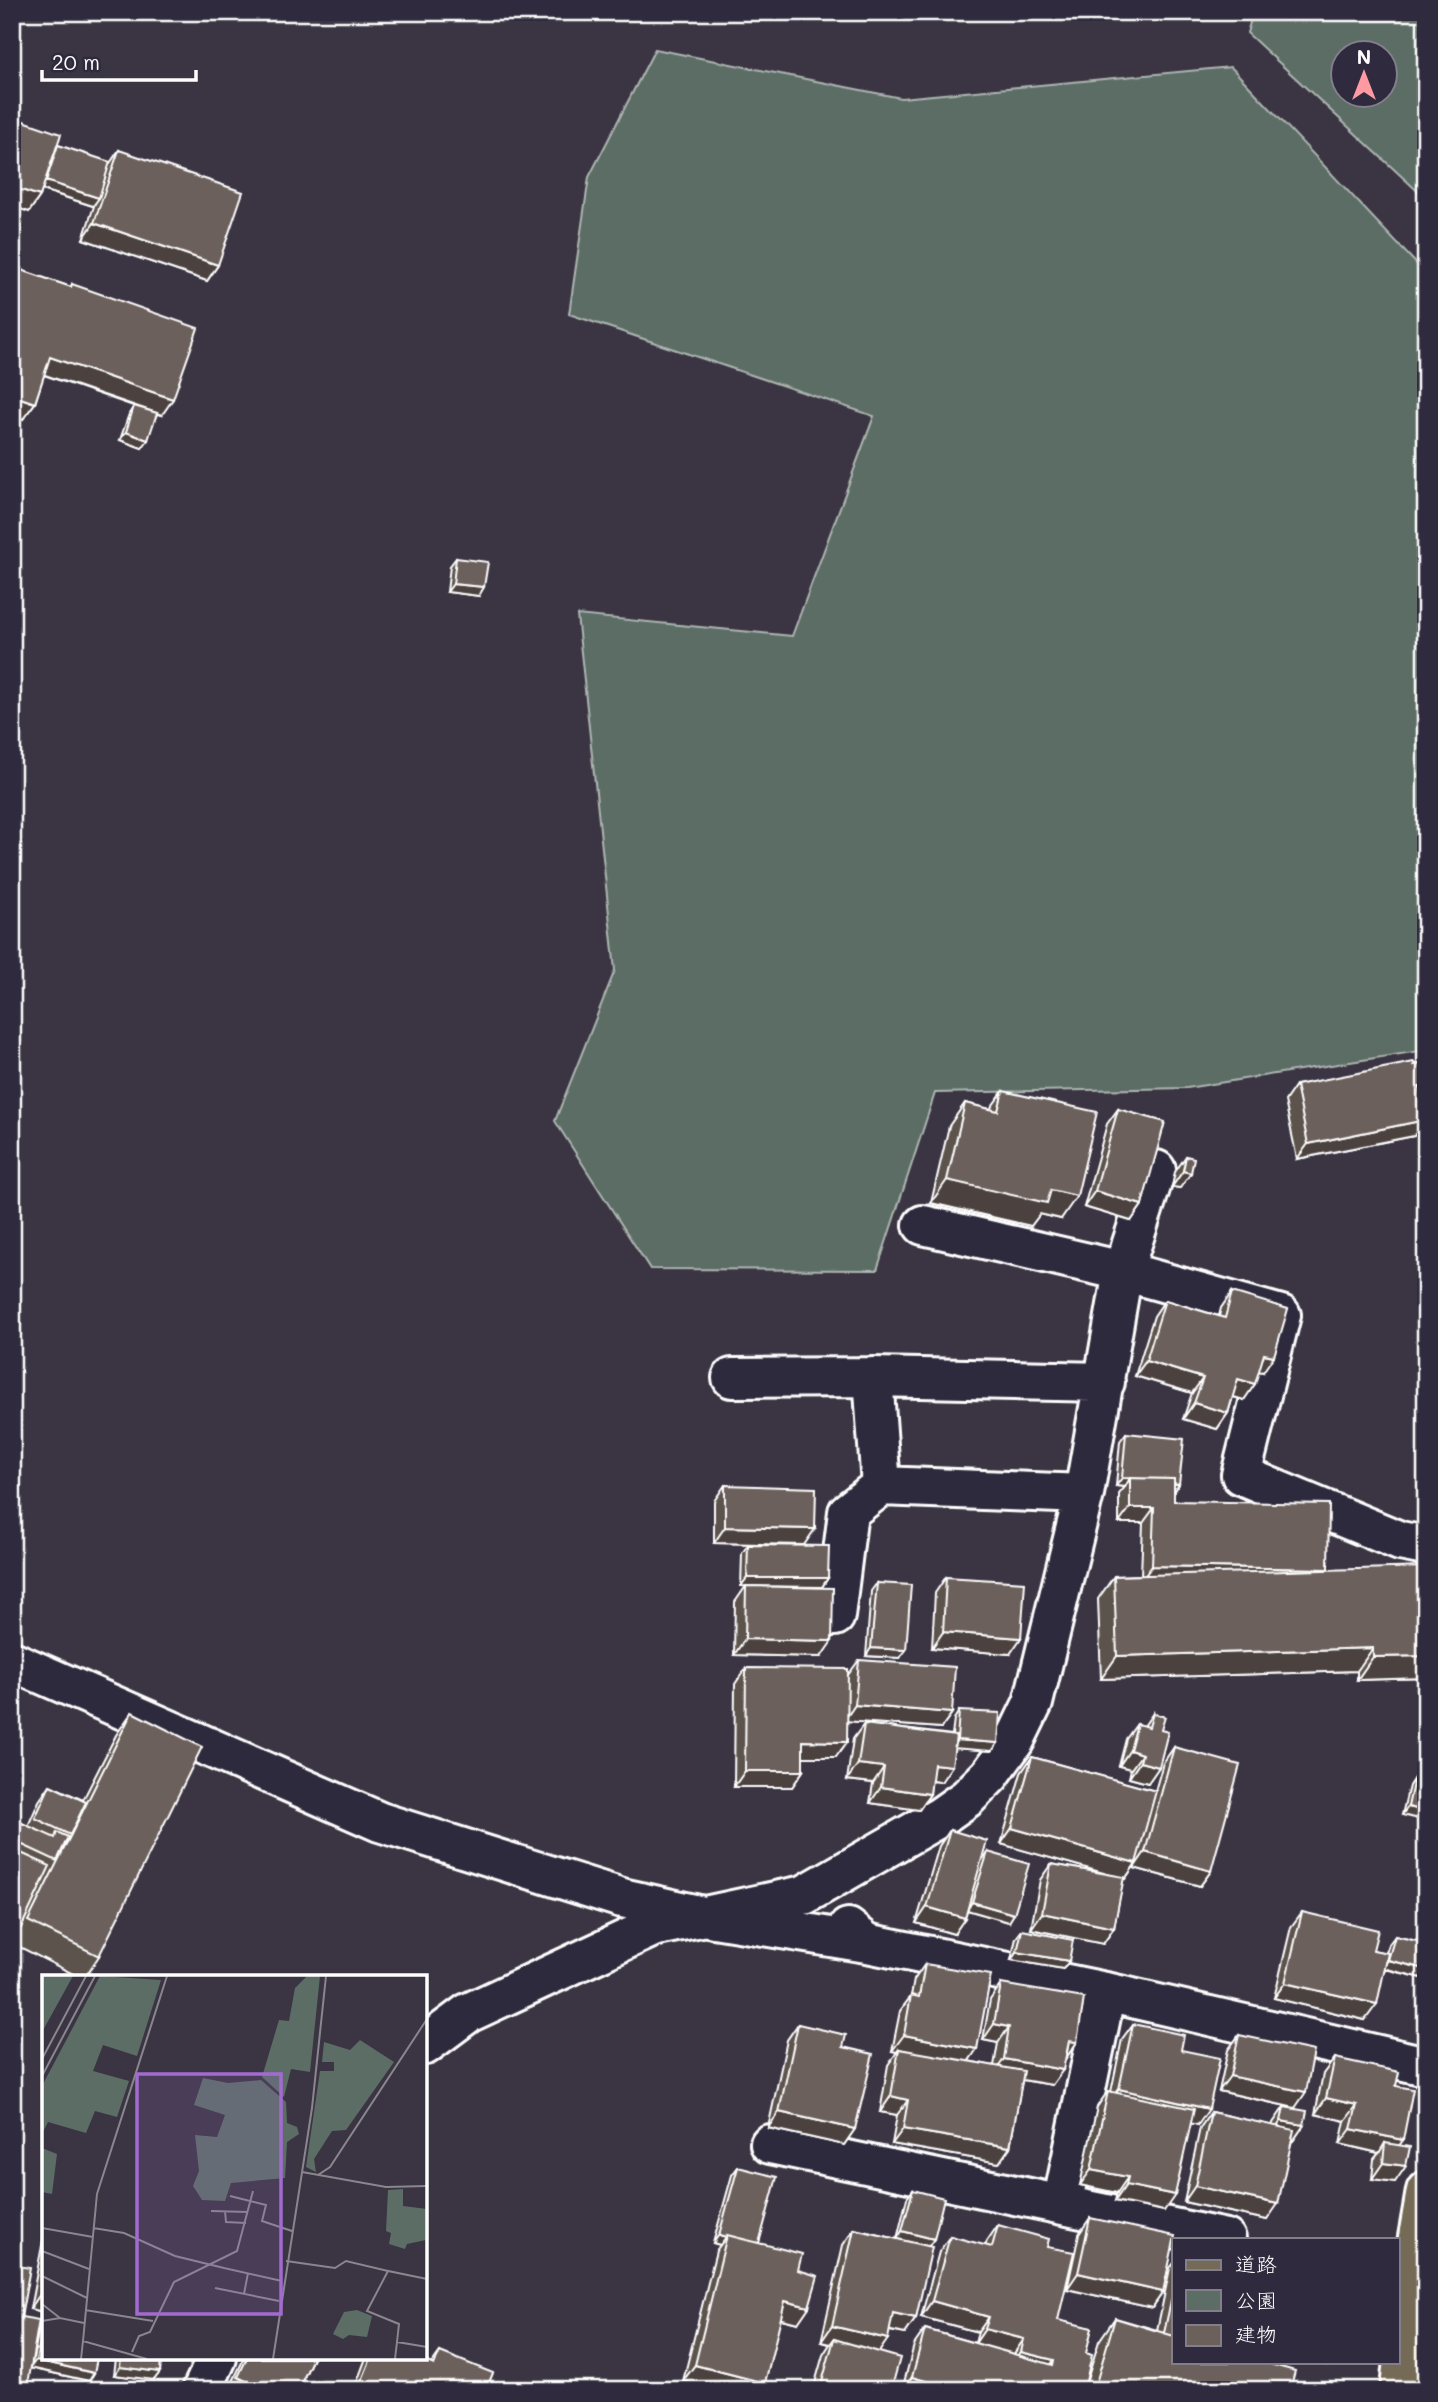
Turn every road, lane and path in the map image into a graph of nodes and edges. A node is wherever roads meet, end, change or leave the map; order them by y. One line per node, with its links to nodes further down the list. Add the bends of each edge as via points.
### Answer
1 (1156, 1170): 3 (street)
2 (923, 1225): 3 (street)
3 (1123, 1271): 6 (street); 9 (street, via 1281,1315 1241,1475 1401,1541)
4 (873, 1377): 5 (street); 6 (street); 7 (street)
5 (732, 1378)
6 (1105, 1382): 8 (street)
7 (881, 1486): 8 (street); 10 (street, via 848,1512)
8 (1084, 1494): 12 (street, via 1033,1703 1015,1740 967,1798)
9 (1426, 1546)
10 (835, 1616)
11 (12, 1661): 13 (street, via 380,1822 622,1898)
12 (804, 1895): 13 (street); 14 (street)
13 (708, 1917): 14 (street); 16 (street, via 653,1927 468,2013)
14 (867, 1943): 15 (street)
15 (1106, 1992): 17 (street); 20 (street)
16 (427, 2044)
17 (1426, 2066)
18 (770, 2144): 20 (street)
19 (1426, 2191): 22 (main road)
20 (1062, 2205): 21 (street)
21 (1221, 2238)
22 (1404, 2276): 25 (main road)
23 (216, 2360): 24 (street)
24 (202, 2390)
25 (1400, 2390)

